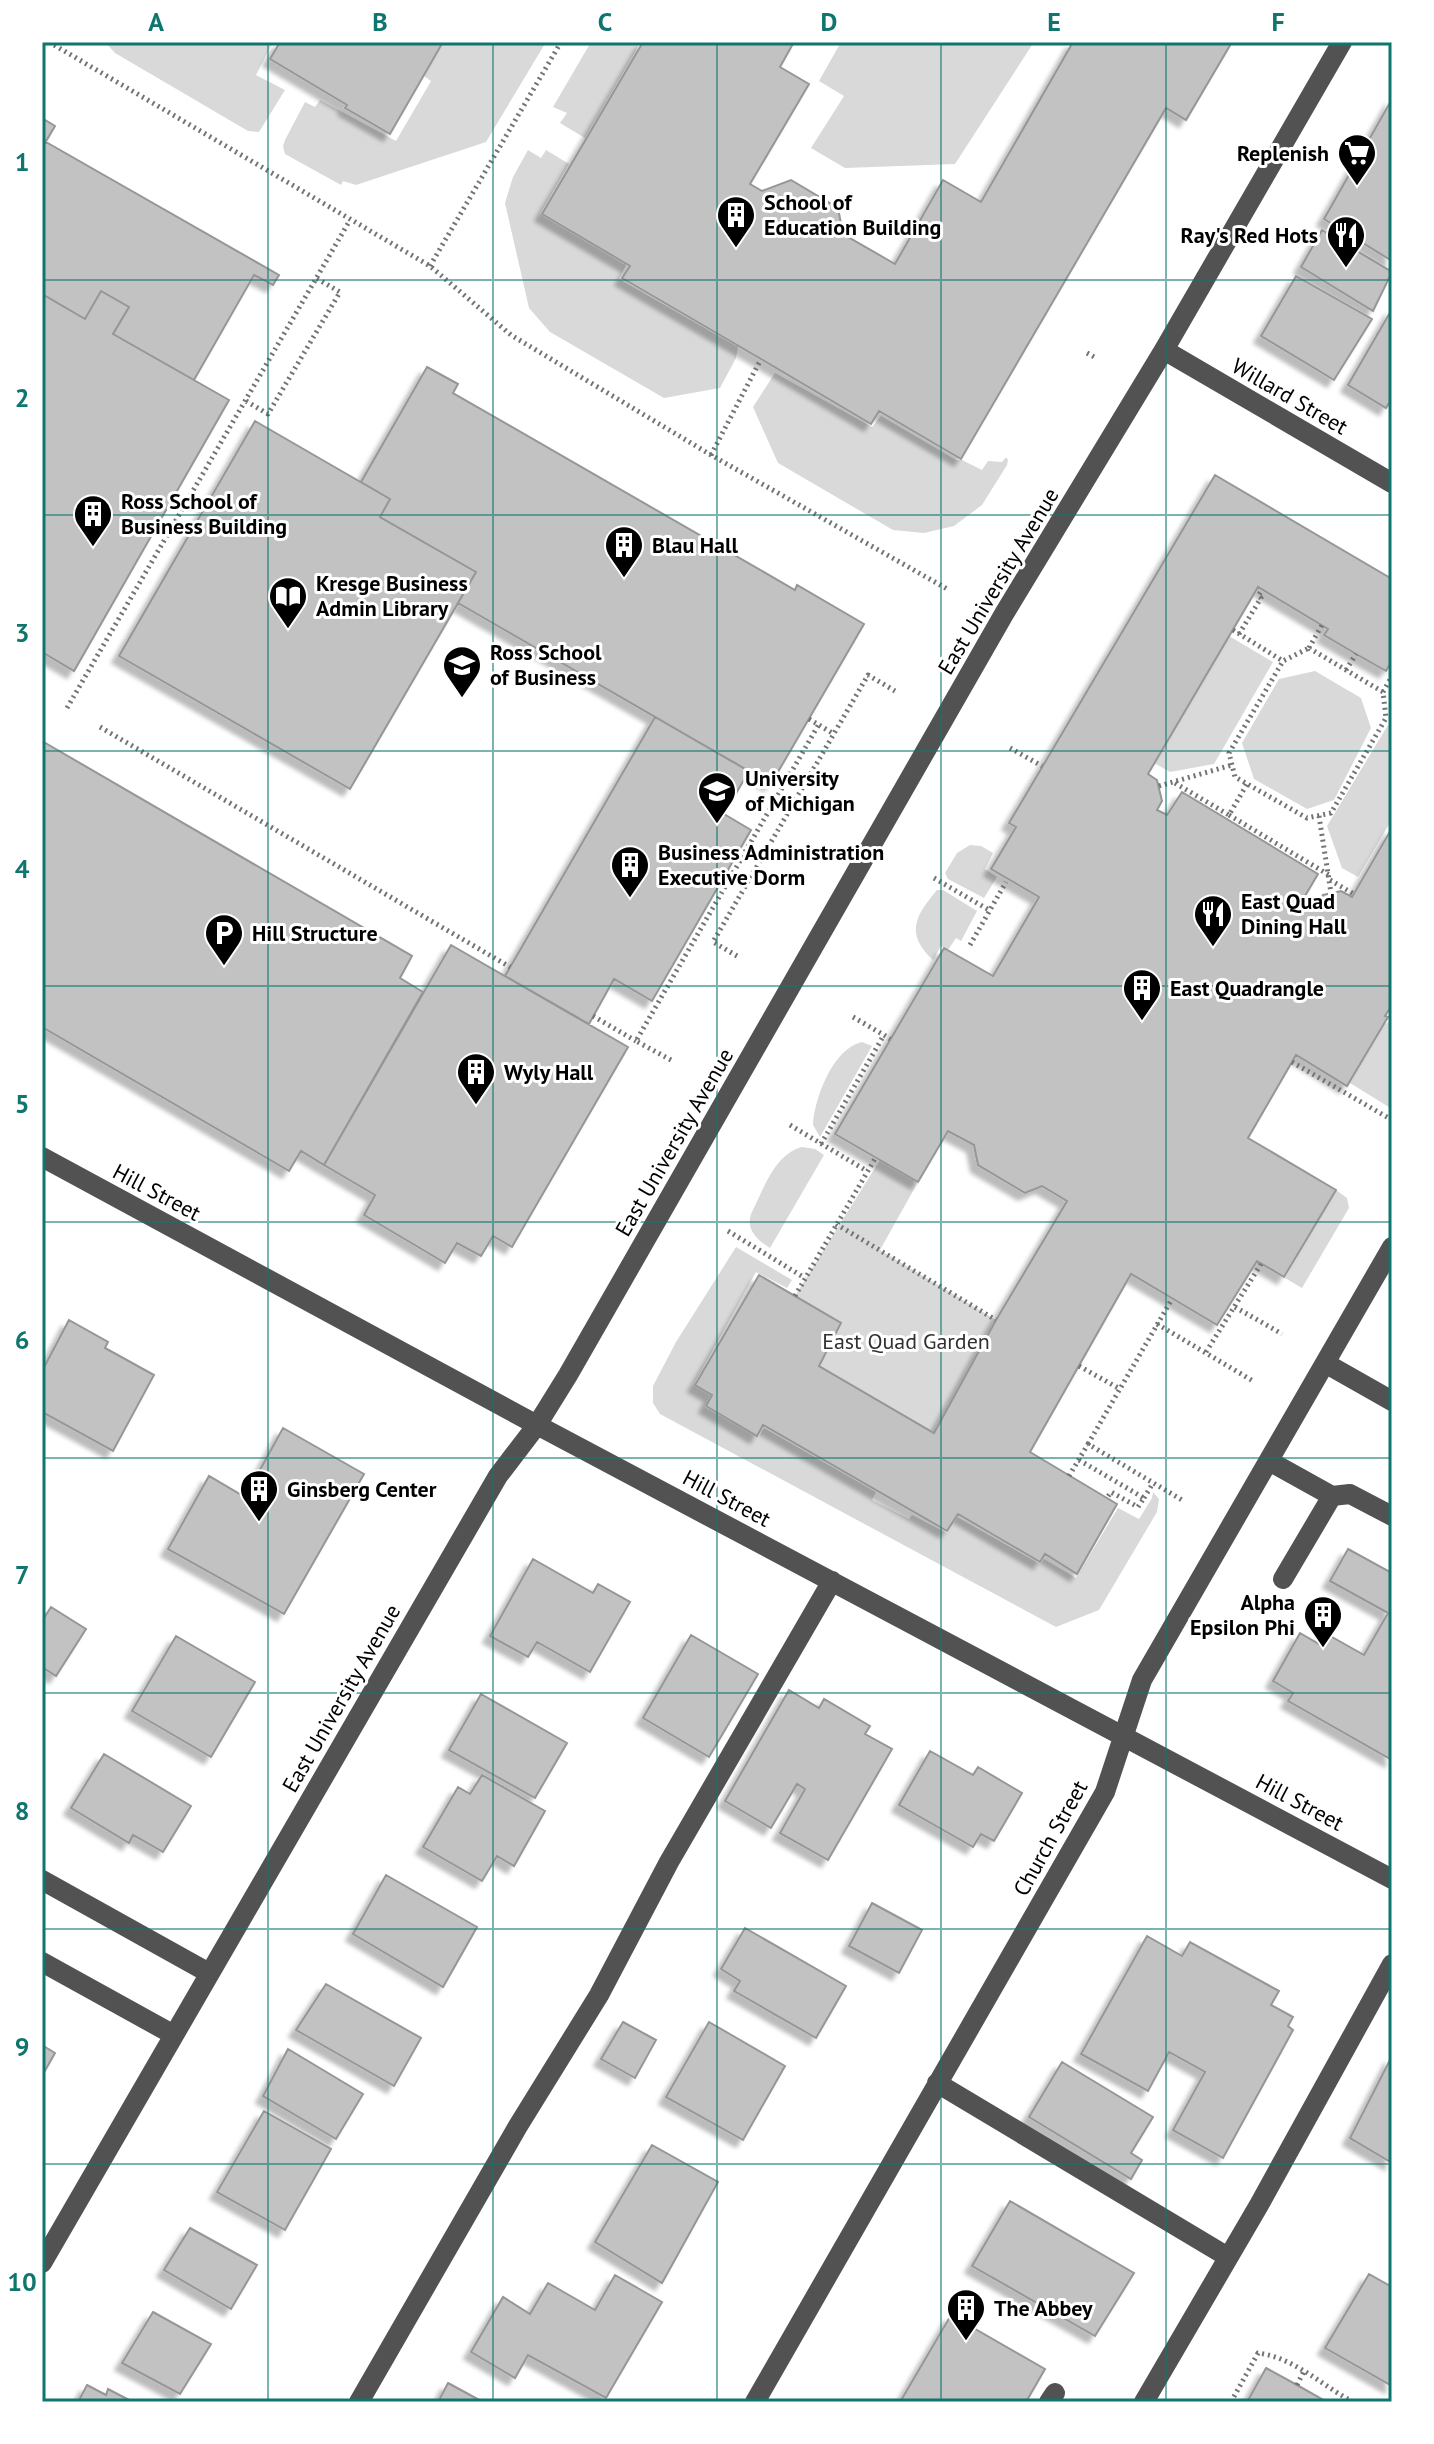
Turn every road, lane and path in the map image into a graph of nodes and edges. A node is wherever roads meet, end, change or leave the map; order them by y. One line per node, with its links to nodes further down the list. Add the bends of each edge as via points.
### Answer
1 (49, 42): 4 (path)
2 (561, 42): 5 (path)
3 (1342, 42): 7 (street, East University Avenue)
4 (350, 220): 5 (path); 6 (path)
5 (430, 266): 12 (path, via 511,335)
6 (316, 278): 11 (path); 11 (path, via 340,292 268,414)
7 (1164, 350): 13 (street, Willard Street); 77 (street, East University Avenue, via 1004,614)
8 (1087, 353): 9 (path)
9 (1096, 358)
10 (761, 359): 12 (path)
11 (246, 401): 26 (path)
12 (711, 455): 14 (path)
13 (1392, 483)
14 (949, 590)
15 (1262, 590): 18 (path)
16 (1322, 625): 19 (path)
17 (1233, 630): 18 (path)
18 (1239, 634): 21 (path)
19 (1309, 648): 21 (path); 22 (path)
20 (1356, 654): 22 (path)
21 (1283, 661): 33 (path, via 1229,753)
22 (1346, 670): 25 (path)
23 (1392, 676): 25 (path)
24 (895, 691): 31 (path, via 868,675)
25 (1383, 692): 28 (path)
26 (67, 708)
27 (809, 719): 29 (path)
28 (1389, 719): 39 (path, via 1331,813)
29 (819, 724): 31 (path); 51 (path)
30 (100, 727): 48 (path)
31 (834, 734): 47 (path, via 713,942)
32 (1010, 748): 34 (path)
33 (1232, 765): 35 (path); 36 (path, via 1235,777)
34 (1042, 766)
35 (1175, 783): 37 (path); 38 (path)
36 (1247, 784): 38 (path); 39 (path, via 1307,818)
37 (1159, 786)
38 (1229, 815): 40 (path)
39 (1319, 816): 40 (path)
40 (1329, 877): 43 (path); 44 (path)
41 (934, 878): 45 (path)
42 (1006, 882): 45 (path)
43 (1331, 893)
44 (1354, 894)
45 (989, 910): 46 (path)
46 (970, 945)
47 (737, 956)
48 (510, 967)
49 (593, 1016): 51 (path)
50 (853, 1017): 56 (path, via 887,1037)
51 (636, 1041): 52 (path)
52 (671, 1060)
53 (1292, 1062): 54 (path)
54 (1392, 1120)
55 (790, 1125): 56 (path)
56 (821, 1144): 59 (path)
57 (42, 1157): 77 (street, Hill Street)
58 (876, 1157): 59 (path)
59 (867, 1171): 60 (path)
60 (836, 1224): 64 (path); 68 (path)
61 (728, 1231): 64 (path)
62 (1392, 1247): 72 (street, Church Street)
63 (1261, 1264): 67 (path)
64 (805, 1278): 65 (path)
65 (795, 1296)
66 (1172, 1299): 69 (path)
67 (1235, 1307): 70 (path); 71 (path)
68 (996, 1320)
69 (1157, 1324): 71 (path); 75 (path)
70 (1282, 1334)
71 (1206, 1352): 74 (path)
72 (1325, 1363): 76 (street); 80 (street, Church Street)
73 (1079, 1366): 75 (path)
74 (1253, 1381)
75 (1120, 1389): 78 (path)
76 (1392, 1401)
77 (537, 1425): 89 (street, Hill Street); 95 (street, East University Avenue, via 498,1476)
78 (1088, 1444): 79 (path); 82 (path)
79 (1079, 1460): 81 (path); 85 (path)
80 (1269, 1461): 83 (street); 90 (street, Church Street, via 1142,1680)
81 (1069, 1476)
82 (1153, 1483): 85 (path); 86 (path)
83 (1332, 1496): 87 (street, via 1350,1494); 88 (street)
84 (1107, 1498): 85 (path, via 1111,1492 1138,1507)
85 (1144, 1498)
86 (1182, 1500)
87 (1392, 1516)
88 (1283, 1579)
89 (832, 1581): 90 (street, Hill Street); 102 (street, via 669,1862 599,1995)
90 (1122, 1734): 91 (street, Hill Street); 97 (street, Church Street, via 1105,1792)
91 (1392, 1879)
92 (42, 1880): 95 (street)
93 (42, 1962): 96 (street)
94 (1392, 1964): 98 (street)
95 (209, 1973): 96 (street, East University Avenue)
96 (174, 2035): 99 (street, East University Avenue)
97 (937, 2083): 98 (street); 103 (street, Church Street)
98 (1228, 2257): 104 (street)
99 (42, 2263)
100 (1304, 2371): 101 (path); 105 (path, via 1258,2353); 106 (path)
101 (1297, 2385)
102 (359, 2402)
103 (755, 2402)
104 (1144, 2402)
105 (1231, 2402)
106 (1353, 2402)

